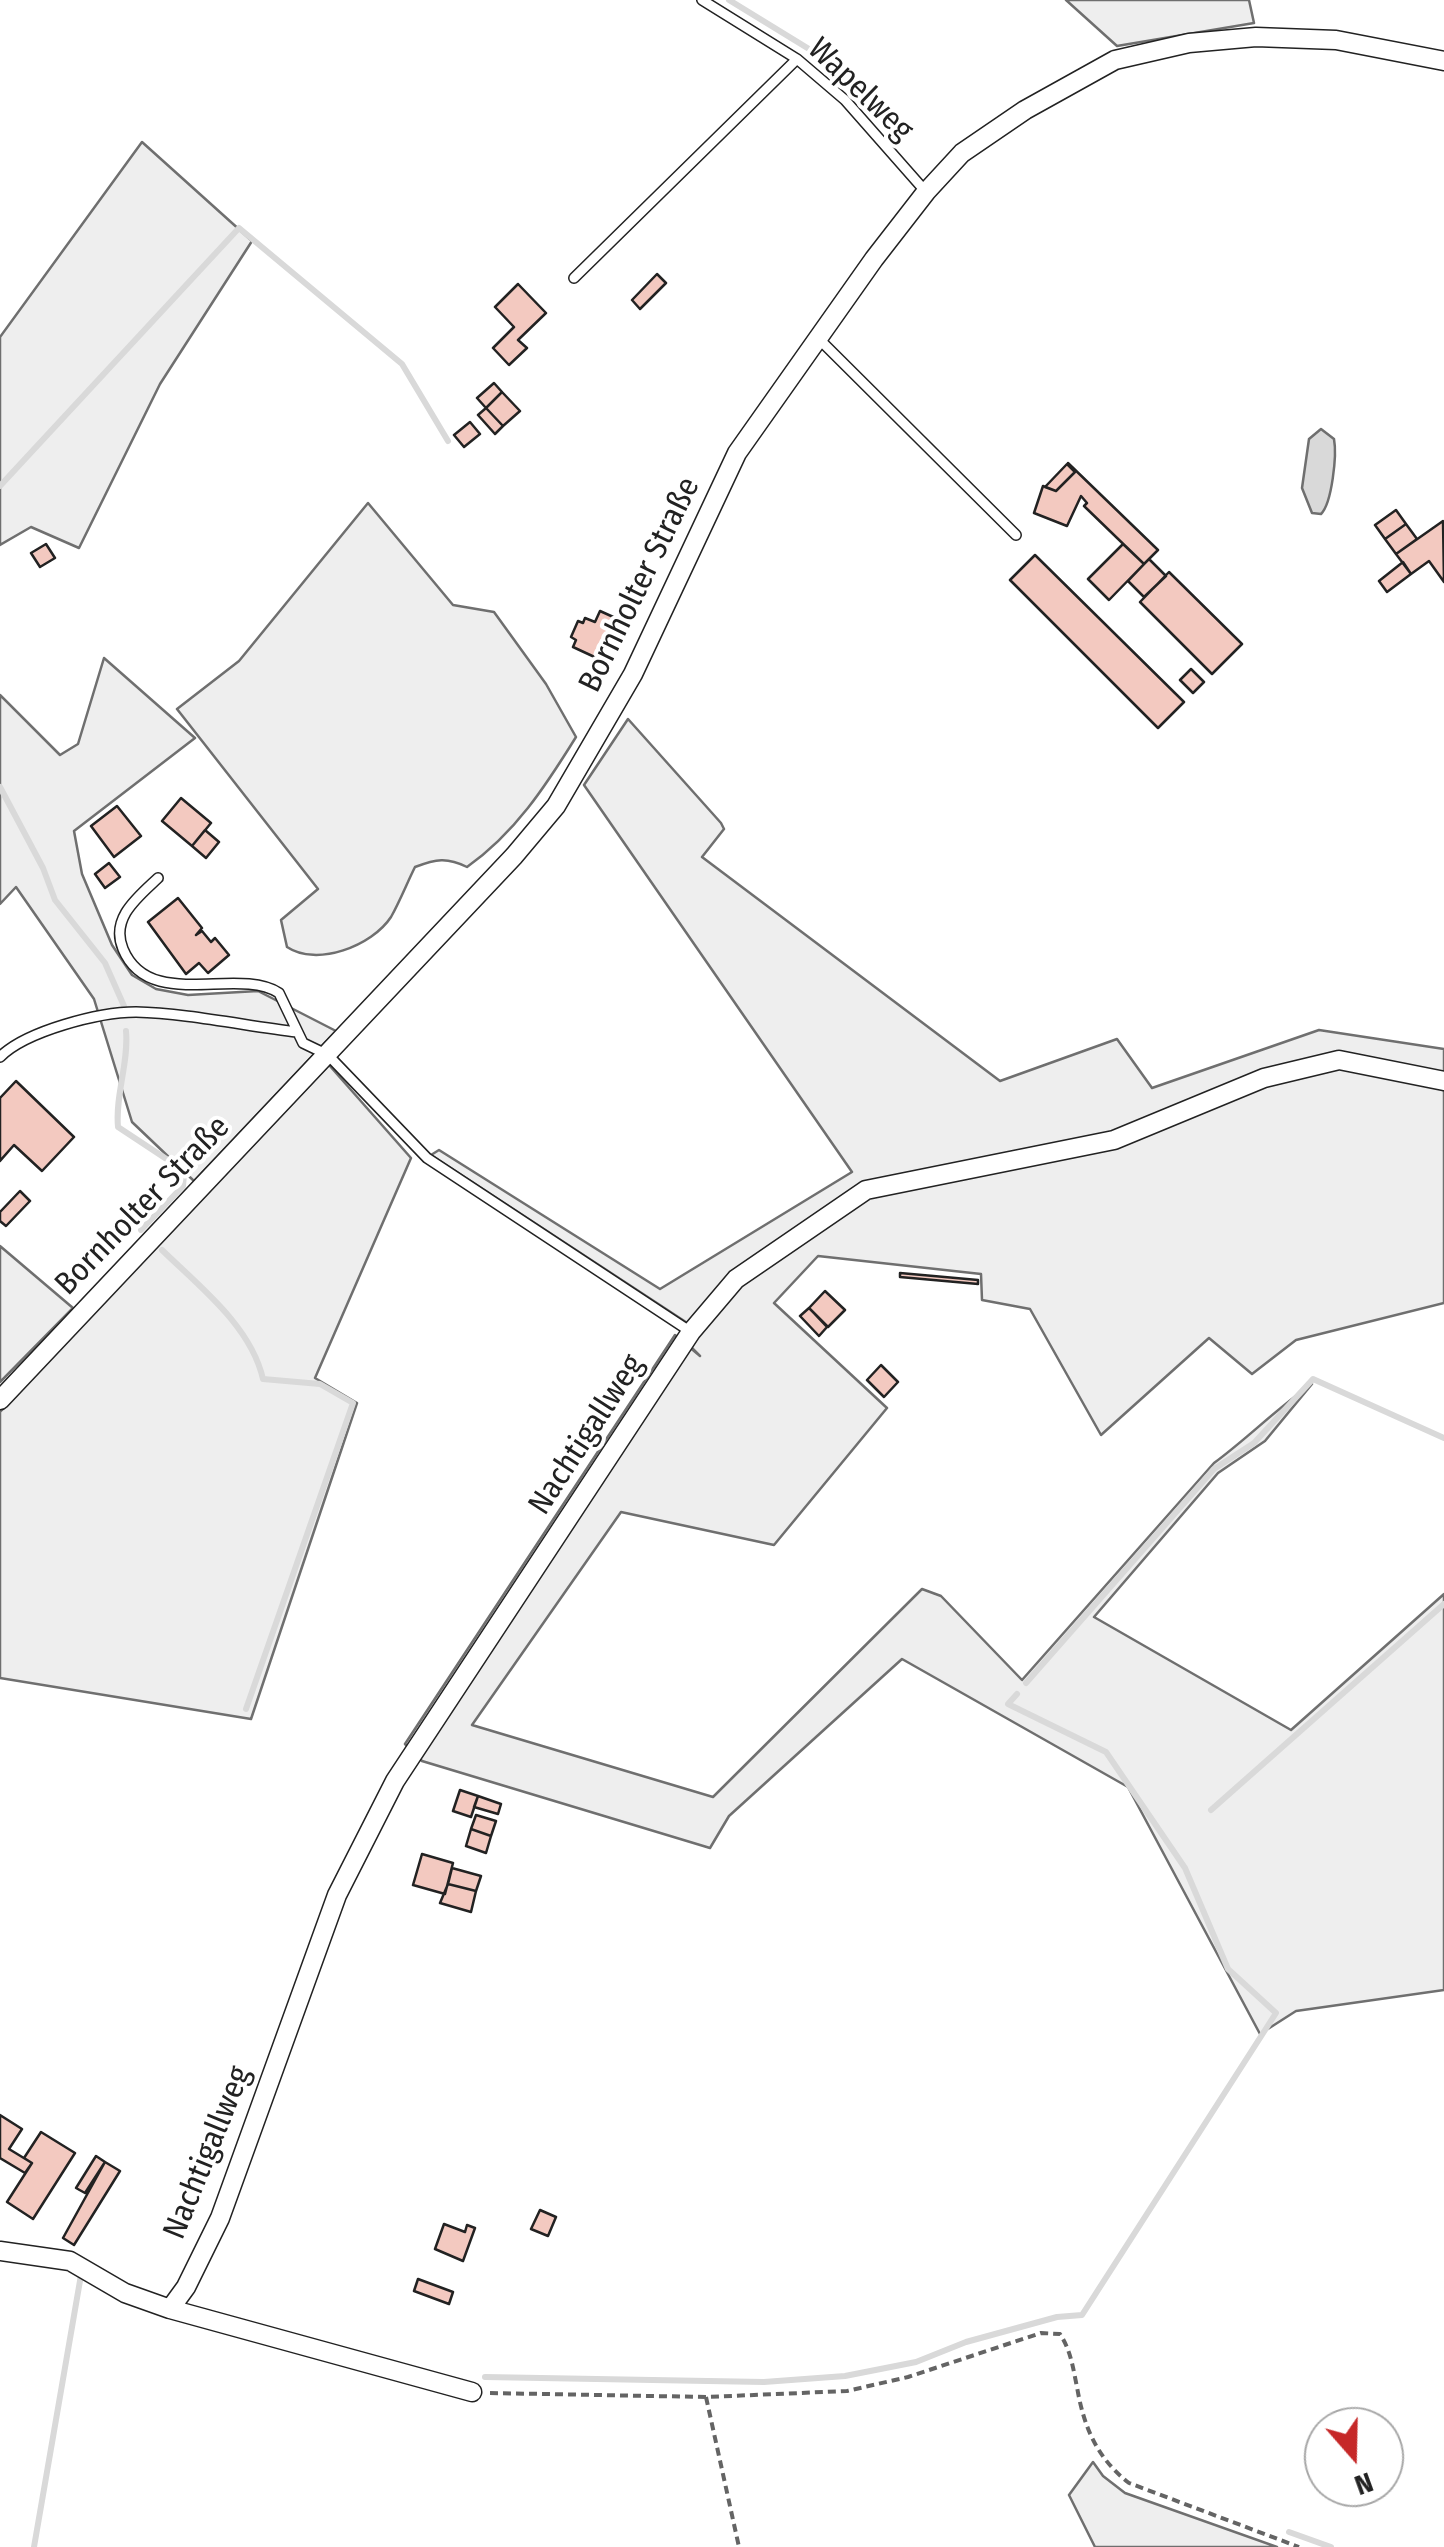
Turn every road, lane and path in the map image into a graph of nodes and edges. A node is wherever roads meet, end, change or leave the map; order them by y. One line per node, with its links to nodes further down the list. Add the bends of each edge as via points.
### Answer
1 (702, 0): 2 (lane, Wapelweg)
2 (797, 60): 4 (lane, Wapelweg, via 845,100); 5 (lane)
3 (1444, 60): 4 (street, Bornholter Straße, via 1336,40 1256,37 1137,54 1025,110 962,153)
4 (926, 192): 6 (street, Bornholter Straße)
5 (574, 278)
6 (819, 339): 7 (lane); 10 (street, Bornholter Straße, via 737,453 633,674 556,806)
7 (1016, 535)
8 (158, 878): 9 (lane, via 122,919 119,935 129,960 166,982 270,988 286,1003)
9 (297, 1032): 10 (lane); 11 (lane, via 134,1012 56,1026 14,1043)
10 (328, 1054): 13 (lane, via 427,1158); 14 (street, Bornholter Straße)
11 (0, 1058)
12 (1444, 1082): 13 (street, Nachtigallweg, via 1339,1060 1264,1078 1114,1140 866,1190 736,1279)
13 (691, 1332): 16 (street, Nachtigallweg, via 395,1781 337,1896 220,2218)
14 (0, 1400)
15 (0, 2251): 16 (street, via 70,2261 125,2293)
16 (170, 2309): 17 (street)
17 (472, 2392): 18 (path)
18 (706, 2397): 19 (path); 20 (path, via 846,2391 1041,2333 1060,2334 1092,2442 1110,2468 1130,2483)
19 (740, 2547)
20 (1299, 2547)

